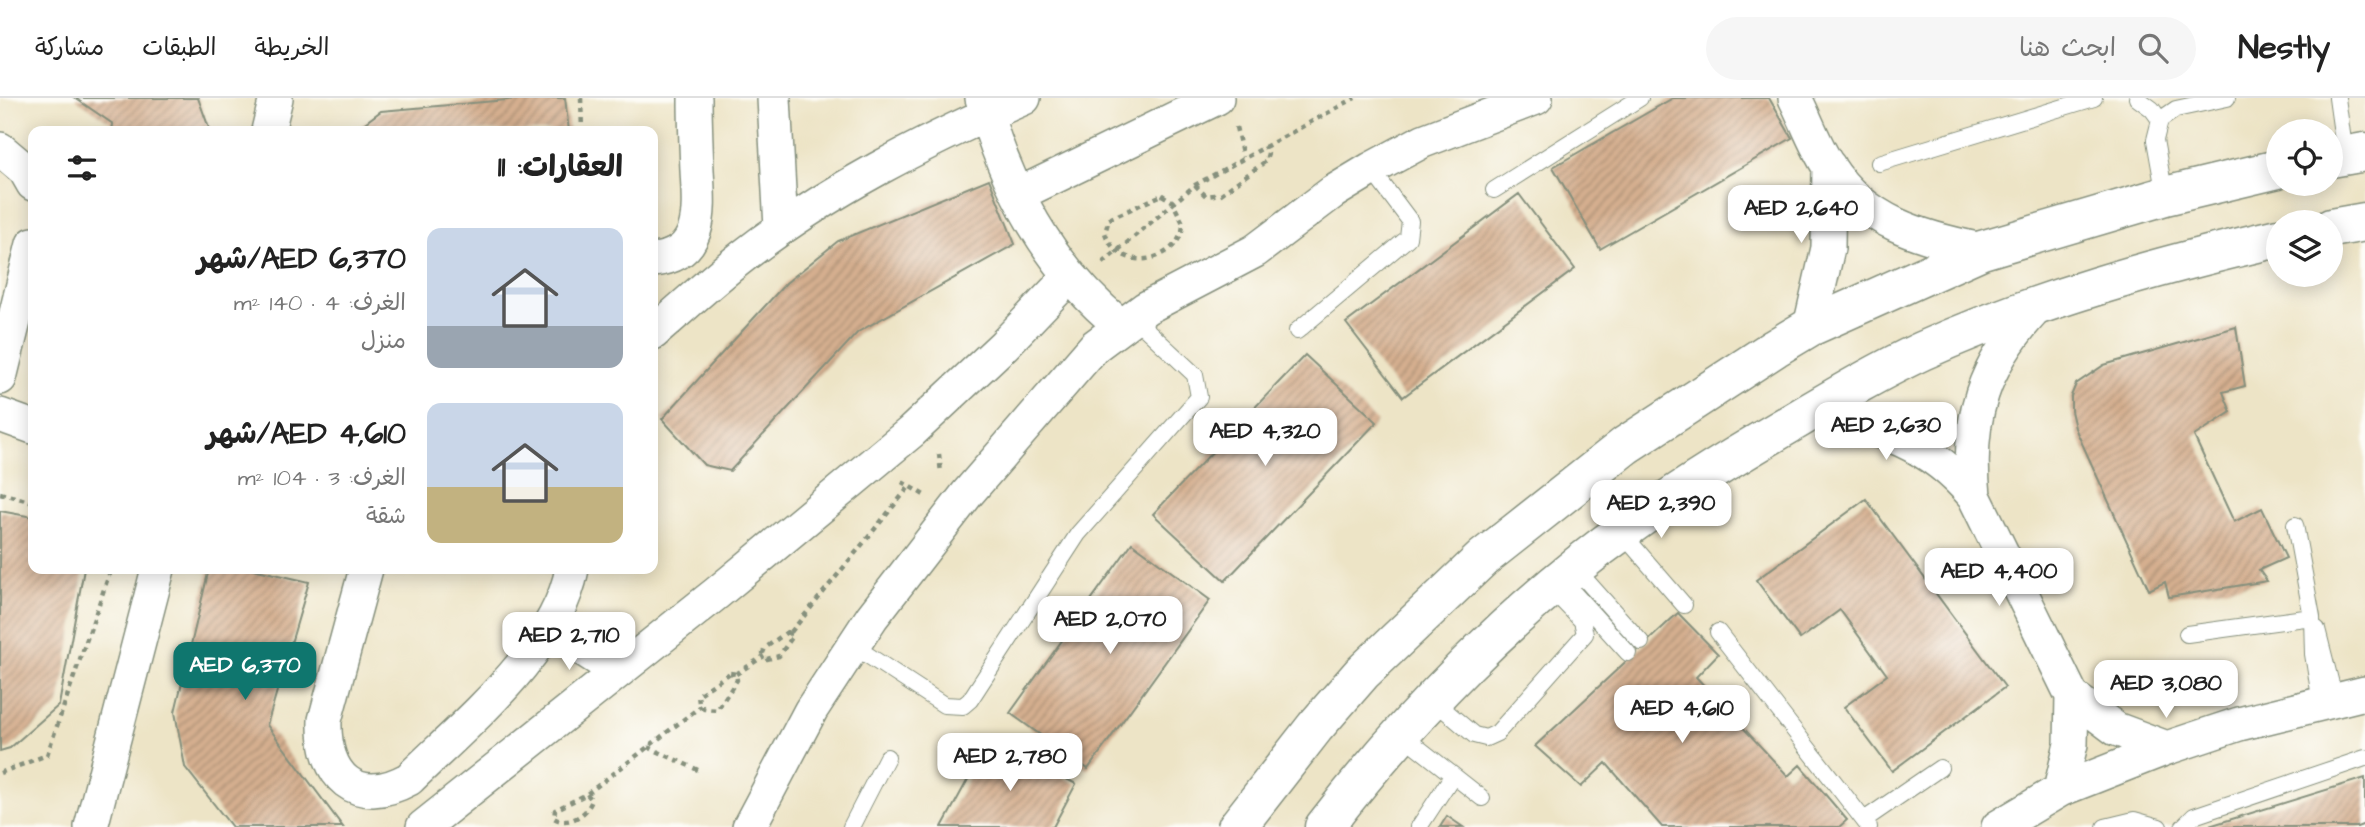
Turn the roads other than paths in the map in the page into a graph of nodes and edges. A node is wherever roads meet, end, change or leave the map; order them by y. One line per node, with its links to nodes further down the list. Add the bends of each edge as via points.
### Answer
1 (276, 98): 15 (street)
2 (695, 98): 31 (street, via 699,217 690,240 673,255)
3 (774, 98): 28 (street)
4 (1024, 98): 13 (street)
5 (1217, 98): 24 (street)
6 (1536, 98): 20 (street, via 1423,141)
7 (1640, 98): 23 (lane)
8 (1795, 98): 19 (street)
9 (2094, 98): 18 (lane)
10 (2137, 98): 14 (lane)
11 (2227, 98): 14 (lane, via 2176,109)
12 (2337, 98): 17 (lane)
13 (984, 106): 24 (street); 28 (street)
14 (2160, 120): 25 (lane, via 2155,140)
15 (269, 126)
16 (0, 149): 22 (street)
17 (2347, 155)
18 (1879, 163)
19 (1829, 166): 30 (street, via 1860,201 1898,227); 36 (street, via 1828,248)
20 (1371, 169): 35 (street, via 1255,251); 38 (lane, via 1410,221 1408,238)
21 (2266, 172): 25 (street)
22 (28, 177)
23 (1494, 190)
24 (1019, 194): 33 (street, via 1050,252)
25 (2165, 196): 30 (street)
26 (2365, 222): 27 (street)
27 (2343, 226)
28 (781, 228): 37 (street)
29 (2266, 242): 34 (street, via 2122,279)
30 (1982, 250): 36 (street)
31 (658, 259)
32 (28, 264): 39 (street)
33 (1073, 282): 35 (street); 58 (street, via 911,432)
34 (2037, 307): 40 (street, via 1923,351); 43 (street, via 2000,353 1976,407 1971,437)
35 (1127, 321): 56 (street, via 1074,368 1002,452); 56 (lane, via 1195,375 1199,397 1078,534 971,700 963,706 944,705)
36 (1810, 327): 73 (street, via 1626,445 1483,558 1362,673)
37 (658, 329)
38 (1297, 331)
39 (0, 378)
40 (1810, 412): 43 (street, via 1884,431 1911,443 1954,471); 45 (street)
41 (0, 415): 42 (street)
42 (28, 425)
43 (1974, 496): 59 (street)
44 (2295, 525): 51 (lane)
45 (1625, 529): 49 (street); 50 (lane)
46 (157, 574): 69 (street)
47 (365, 574): 52 (street, via 324,734 338,774 359,788 385,789 409,779 520,667)
48 (570, 574): 52 (street)
49 (1563, 579): 55 (lane); 57 (lane); 61 (street); 61 (lane, via 1585,635 1497,733 1486,738)
50 (1688, 602)
51 (2312, 617): 54 (lane); 60 (lane)
52 (550, 628): 58 (street)
53 (1718, 632): 68 (lane)
54 (2187, 634)
55 (1641, 642)
56 (852, 645): 71 (street, via 811,710)
57 (1628, 653)
58 (617, 671): 70 (street)
59 (2072, 696): 62 (street, via 2116,729); 67 (street, via 2071,744)
60 (2340, 699): 62 (street)
61 (1415, 721): 66 (lane); 66 (lane, via 1485,793); 74 (street)
62 (2167, 748): 67 (street)
63 (887, 757): 72 (lane)
64 (2365, 758): 79 (lane, via 2194,816)
65 (1940, 768): 68 (lane)
66 (1453, 775): 75 (lane)
67 (2060, 790): 76 (street)
68 (1867, 823)
69 (91, 827)
70 (423, 827)
71 (749, 827)
72 (851, 827)
73 (1237, 827)
74 (1324, 827)
75 (1419, 827)
76 (1998, 827)
77 (2105, 827): 78 (lane, via 2134,820)
78 (2159, 827)
79 (2183, 827)

